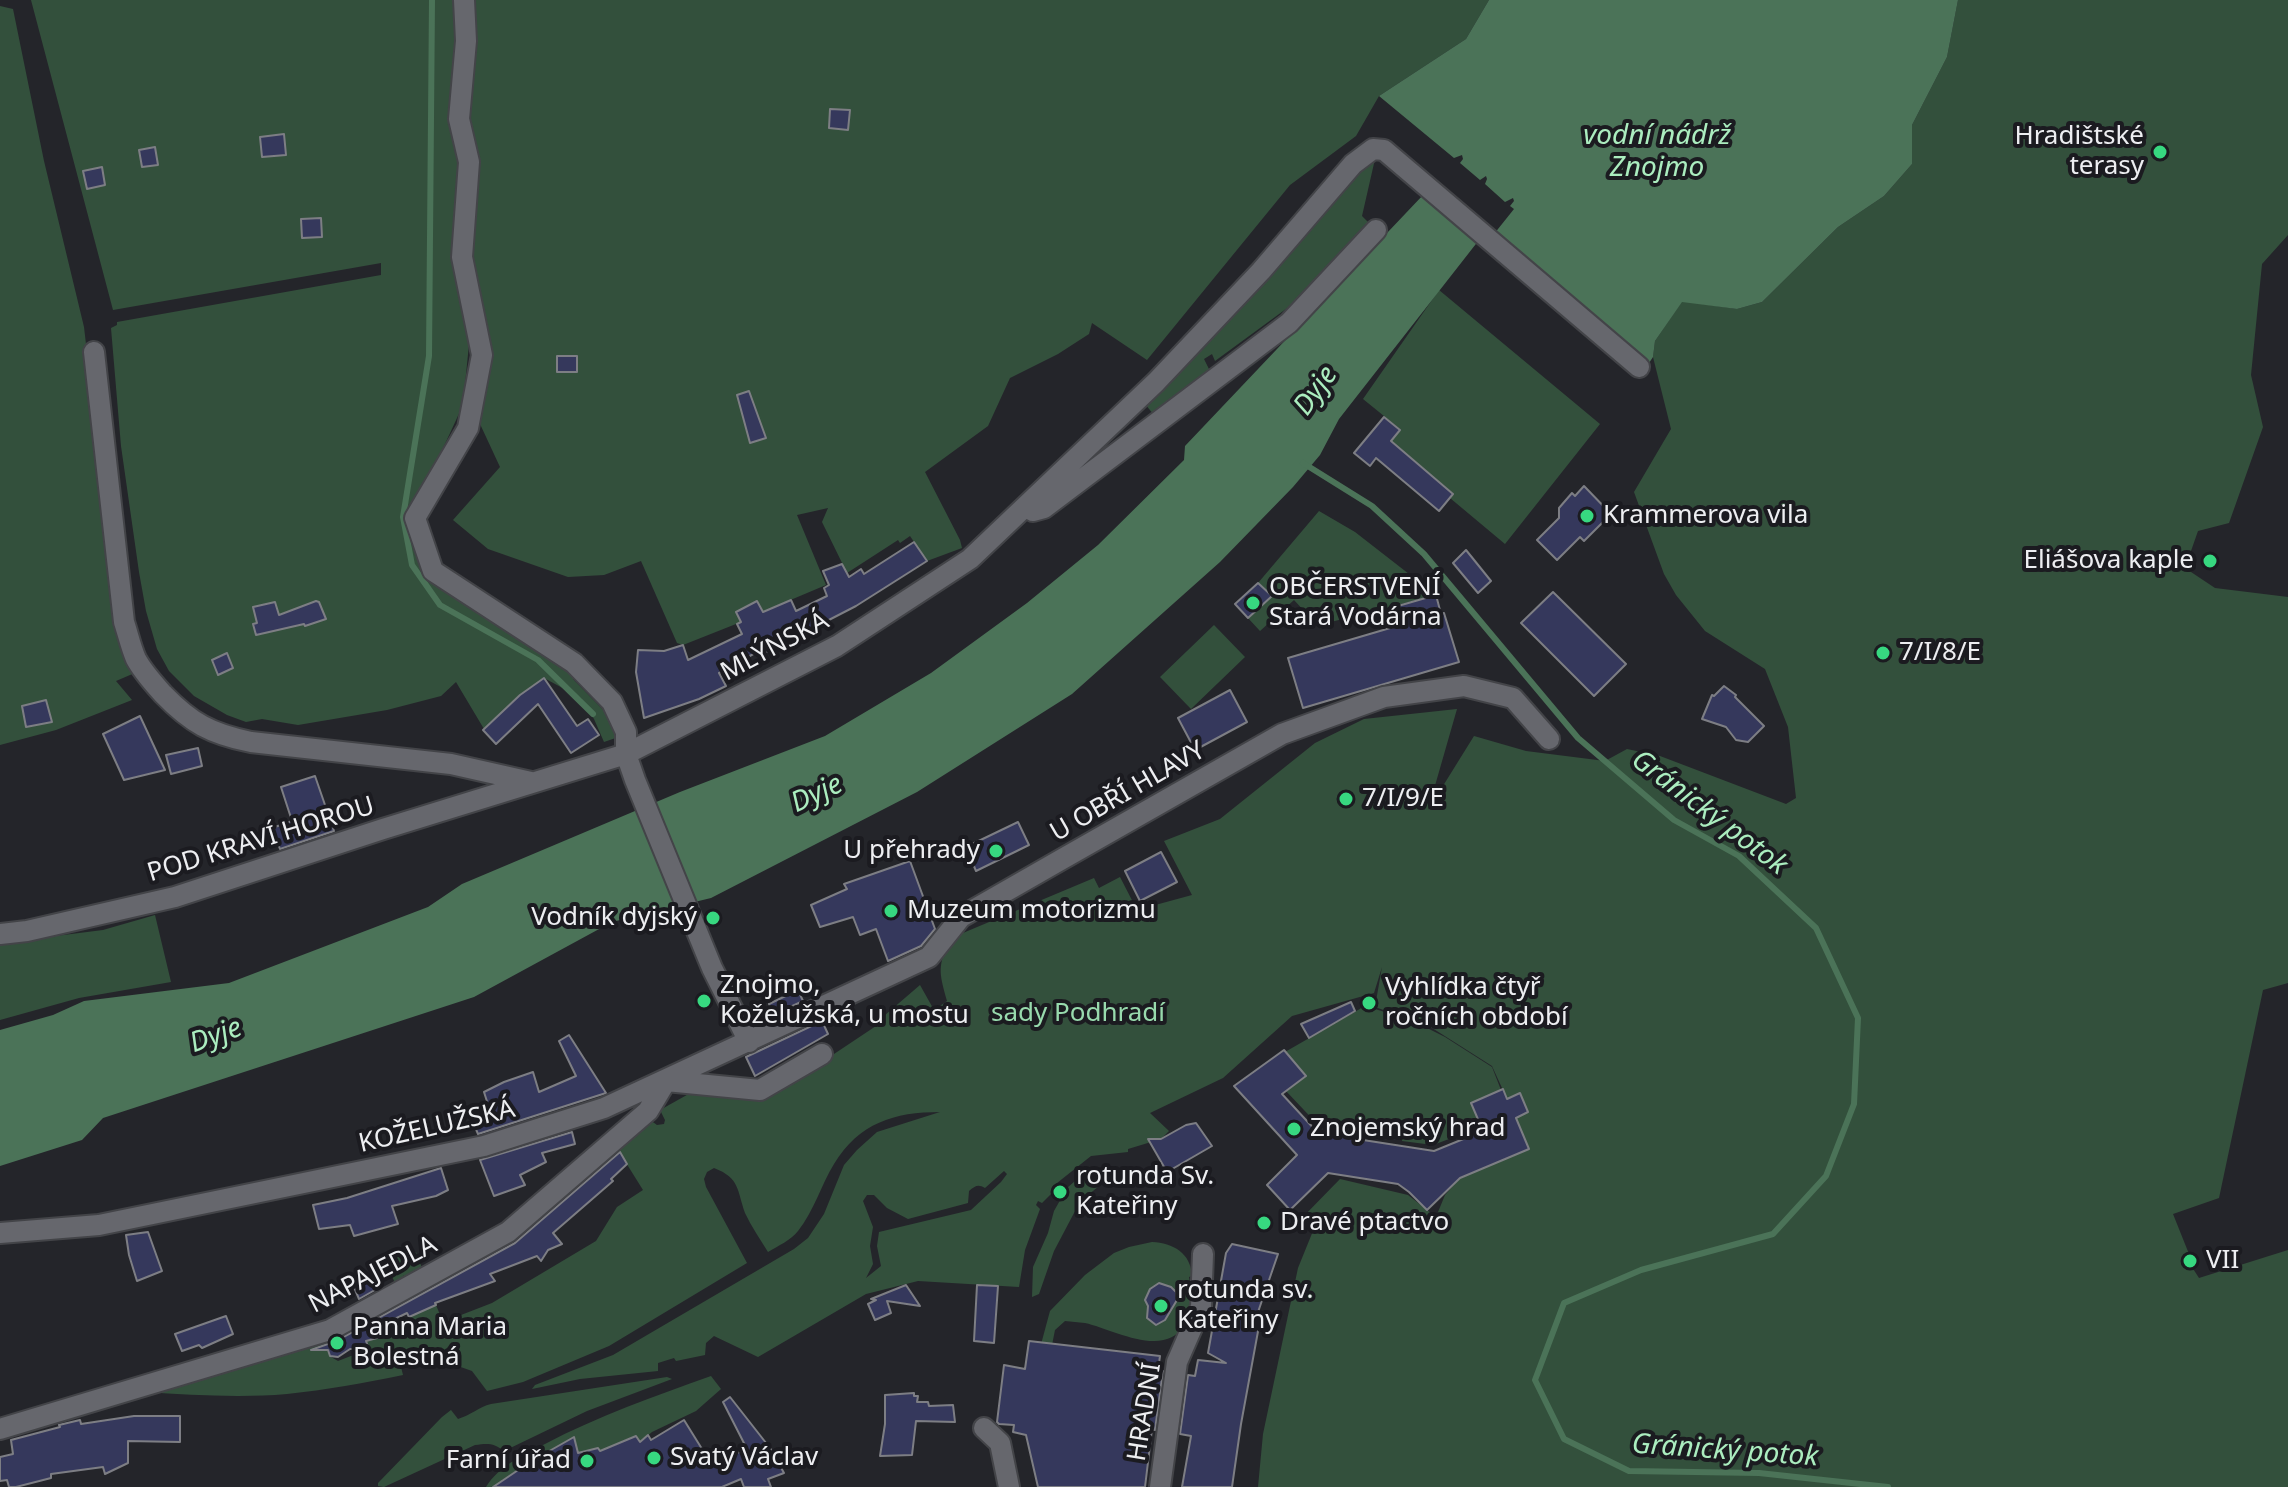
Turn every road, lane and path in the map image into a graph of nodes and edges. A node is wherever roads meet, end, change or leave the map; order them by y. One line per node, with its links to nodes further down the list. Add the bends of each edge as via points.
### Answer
1 (464, 0): 7 (street, via 459,119 469,162 462,257 482,355 468,428 415,518 433,571 574,663 612,702 626,732)
2 (1376, 230): 5 (street, via 1289,323 1044,508 1033,511)
3 (94, 352): 8 (street, via 124,622 136,659 184,715 230,738 451,764)
4 (1639, 367): 5 (street, MLÝNSKÁ, via 1384,150 1373,149 1353,164 1156,382)
5 (1026, 506): 7 (street, MLÝNSKÁ, via 970,559 837,646)
6 (1549, 739): 10 (street, U OBŘÍ HLAVY, via 1513,698 1464,686 1384,697 1282,734 961,917 929,957)
7 (626, 754): 8 (street, MLÝNSKÁ); 10 (street, via 712,968)
8 (535, 783): 9 (street, POD KRAVÍ HOROU, via 175,897)
9 (0, 934)
10 (749, 1042): 12 (street, KOŽELUŽSKÁ)
11 (822, 1054): 12 (street, via 760,1090)
12 (666, 1081): 13 (street, KOŽELUŽSKÁ, via 604,1108 484,1146 99,1225); 16 (street, NAPAJEDLA, via 648,1111 508,1232 330,1330)
13 (0, 1233)
14 (1203, 1254): 18 (street, HRADNÍ, via 1201,1307 1177,1362)
15 (984, 1428): 17 (street, via 1000,1443)
16 (0, 1429)
17 (1009, 1487)
18 (1160, 1487)

